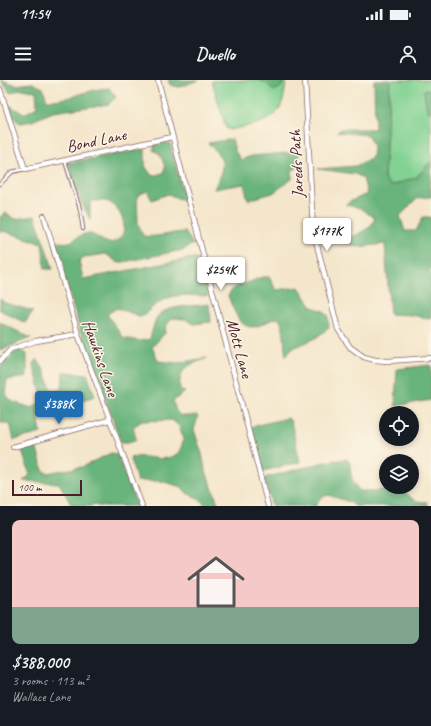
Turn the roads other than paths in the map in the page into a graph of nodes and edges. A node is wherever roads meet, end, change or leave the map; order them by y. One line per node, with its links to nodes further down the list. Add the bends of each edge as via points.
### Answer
1 (158, 80): 4 (street, Mott Lane)
2 (305, 80): 11 (street, Jareds Path, via 313,229 338,330 350,347 364,357 388,361)
3 (0, 89): 6 (street)
4 (172, 137): 5 (street, Bond Lane); 16 (street, Mott Lane)
5 (65, 160): 6 (street, Bond Lane); 9 (lane)
6 (25, 169): 7 (lane, via 12,172)
7 (0, 184)
8 (44, 216): 10 (street, Hawkins Lane)
9 (84, 229)
10 (78, 334): 12 (street, via 36,341 11,349); 13 (street, Hawkins Lane)
11 (431, 358)
12 (0, 361)
13 (109, 420): 14 (street); 15 (street, Hawkins Lane)
14 (13, 447)
15 (142, 506)
16 (268, 506)

